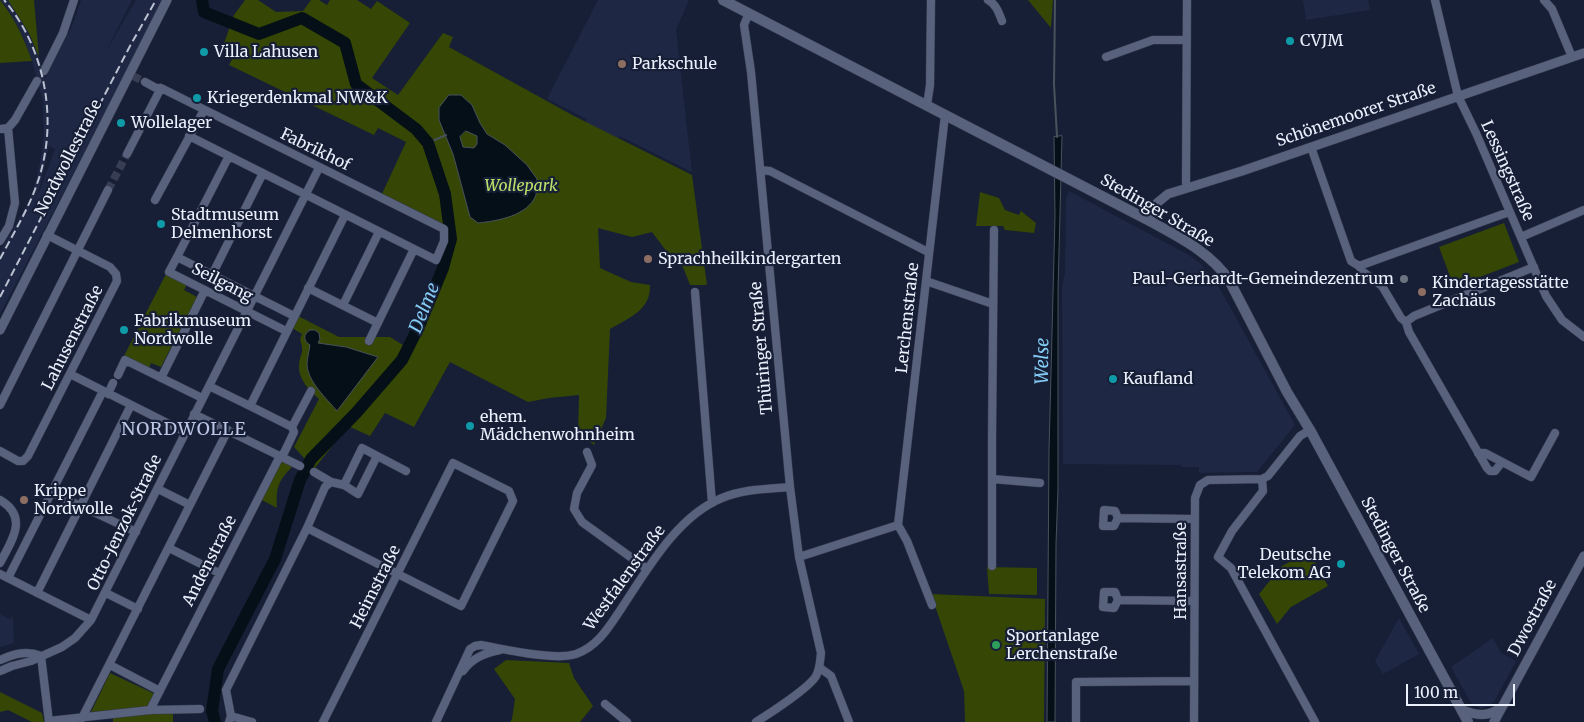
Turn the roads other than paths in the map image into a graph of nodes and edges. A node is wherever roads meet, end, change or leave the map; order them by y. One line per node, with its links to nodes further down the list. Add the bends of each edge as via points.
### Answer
1 (74, 0): 15 (street)
2 (167, 0): 41 (street, Nordwollestraße)
3 (723, 0): 9 (main road, Stedinger Straße)
4 (931, 0): 20 (street)
5 (988, 0): 10 (street)
6 (1187, 0): 11 (street)
7 (1435, 0): 19 (street, Lessingstraße)
8 (1544, 0): 14 (street, via 1552,9)
9 (749, 13): 20 (main road, Stedinger Straße); 29 (street, Thüringer Straße, via 744,25)
10 (1002, 21)
11 (1186, 40): 13 (street, via 1152,40); 31 (street)
12 (1584, 53): 14 (street, Schönemoorer Straße)
13 (1106, 56)
14 (1572, 57): 19 (street, Schönemoorer Straße)
15 (44, 71)
16 (37, 81): 23 (street, via 20,113)
17 (145, 82): 18 (street, Fabrikhof)
18 (161, 88): 21 (street, Fabrikhof); 26 (street)
19 (1458, 96): 25 (street, Schönemoorer Straße); 36 (street, Lessingstraße)
20 (927, 105): 22 (main road, Stedinger Straße)
21 (204, 110): 24 (street); 28 (street, Fabrikhof)
22 (945, 115): 38 (main road, Stedinger Straße); 46 (street, Lerchenstraße)
23 (4, 129): 43 (street, via 15,203 9,226)
24 (189, 136): 27 (street); 34 (street)
25 (1311, 147): 31 (street, Schönemoorer Straße); 48 (street, via 1351,261)
26 (127, 154)
27 (229, 156): 30 (street); 47 (street)
28 (319, 168): 33 (street, Otto-Jenzok-Straße); 44 (street, Fabrikhof, via 444,228 444,241 436,260)
29 (760, 170): 46 (street, via 770,171); 97 (street, Thüringer Straße)
30 (263, 173): 33 (street); 50 (street)
31 (1187, 187): 38 (street, Schönemoorer Straße, via 1162,198)
32 (108, 190): 45 (street)
33 (305, 195): 37 (street); 55 (street, Otto-Jenzok-Straße)
34 (155, 200)
35 (1584, 210): 42 (street)
36 (1509, 212): 42 (street, Lessingstraße); 48 (street)
37 (345, 215): 40 (street); 52 (street)
38 (1148, 220): 80 (main road, Stedinger Straße, via 1197,248 1221,269)
39 (994, 230): 56 (street)
40 (379, 232): 44 (street); 57 (street)
41 (47, 235): 45 (street, Lahusenstraße); 62 (street, Nordwollestraße)
42 (1521, 237): 49 (street, Lessingstraße)
43 (0, 242)
44 (414, 249): 61 (street)
45 (78, 251): 66 (street, Lahusenstraße, via 114,269 117,281); 74 (street)
46 (928, 252): 51 (street, Lerchenstraße)
47 (177, 257): 50 (street, Seilgang); 53 (street, Seilgang, via 169,272)
48 (1358, 266): 60 (street, via 1382,286)
49 (1534, 267): 60 (street); 64 (street, Lessingstraße, via 1546,296 1562,320)
50 (212, 275): 55 (street, Seilgang)
51 (926, 281): 56 (street); 106 (street, Lerchenstraße)
52 (308, 288): 57 (street); 59 (street)
53 (205, 290): 58 (street, Seilgang); 68 (street)
54 (695, 292): 101 (street)
55 (254, 296): 58 (street, Otto-Jenzok-Straße); 59 (street, Seilgang)
56 (993, 304): 92 (street)
57 (343, 305): 61 (street)
58 (246, 311): 63 (street, Seilgang); 70 (street, Otto-Jenzok-Straße)
59 (294, 316): 63 (street)
60 (1406, 322): 85 (street)
61 (378, 323): 65 (street)
62 (0, 330)
63 (286, 331): 76 (street)
64 (1584, 336)
65 (369, 341)
66 (70, 374): 72 (street); 83 (street, Lahusenstraße, via 28,456 18,461)
67 (118, 375): 68 (street, via 125,360)
68 (161, 378): 73 (street)
69 (114, 383): 72 (street)
70 (209, 386): 73 (street, Otto-Jenzok-Straße); 76 (street)
71 (311, 391): 78 (street)
72 (105, 392): 75 (street); 99 (street)
73 (202, 398): 77 (street, Otto-Jenzok-Straße)
74 (0, 405)
75 (131, 405): 81 (street); 103 (street)
76 (250, 406): 78 (street)
77 (194, 414): 79 (street); 81 (street, Otto-Jenzok-Straße)
78 (292, 427): 86 (street, Andenstraße, via 294,432)
79 (228, 430): 86 (street); 102 (street)
80 (1310, 430): 93 (street, via 1300,436 1268,476); 139 (main road, Stedinger Straße)
81 (185, 432): 98 (street, Otto-Jenzok-Straße)
82 (1555, 434): 88 (street, via 1531,477)
83 (0, 451)
84 (587, 452): 114 (street, via 592,465 577,493 574,509 582,522)
85 (1478, 452): 88 (street); 88 (street, via 1490,471 1495,471)
86 (280, 456): 89 (street); 115 (street, Andenstraße)
87 (377, 456): 90 (street); 96 (street, via 362,448); 96 (street, via 358,494)
88 (1502, 462)
89 (300, 466)
90 (406, 471)
91 (314, 472): 94 (street)
92 (992, 479): 95 (street); 113 (street)
93 (1262, 479): 105 (street, Hansastraße, via 1208,480 1200,485 1195,498); 151 (street, via 1263,491 1232,530 1218,557 1231,568)
94 (331, 482): 96 (street); 107 (street, via 325,487)
95 (1040, 483)
96 (344, 485)
97 (790, 488): 101 (street, Westfalenstraße, via 758,490 724,497); 111 (street, Thüringer Straße)
98 (158, 489): 102 (street); 108 (street, Otto-Jenzok-Straße)
99 (51, 492): 103 (street); 118 (street)
100 (0, 500): 112 (street, via 10,506 17,519 15,534)
101 (712, 503): 114 (street, Westfalenstraße, via 682,524)
102 (190, 505): 109 (street)
103 (80, 507): 108 (street); 119 (street)
104 (1118, 518): 105 (street)
105 (1194, 519): 122 (street, Hansastraße)
106 (898, 525): 111 (street); 123 (street)
107 (307, 528): 117 (street); 141 (street, via 226,690)
108 (136, 532): 120 (street, Otto-Jenzok-Straße)
109 (169, 548): 115 (street); 124 (street)
110 (1584, 556): 136 (street, Dwostraße)
111 (799, 557): 130 (street, Thüringer Straße, via 820,653)
112 (0, 563)
113 (992, 566)
114 (648, 569): 126 (street, Westfalenstraße, via 604,634 586,649 574,654 552,655)
115 (219, 573): 134 (street, Andenstraße)
116 (0, 574): 118 (street)
117 (399, 574): 117 (street, Heimstraße, via 453,463 509,491 513,501 460,606); 144 (street, Heimstraße)
118 (8, 578): 119 (street)
119 (37, 593): 125 (street)
120 (106, 593): 124 (street); 125 (street, Otto-Jenzok-Straße)
121 (1118, 600): 122 (street)
122 (1194, 601): 133 (street, Hansastraße)
123 (932, 605)
124 (138, 609): 129 (street)
125 (91, 620): 127 (street, Otto-Jenzok-Straße, via 68,643)
126 (504, 649): 132 (street, Westfalenstraße, via 481,655 467,665); 132 (street, Westfalenstraße, via 475,646)
127 (41, 656): 128 (street, Otto-Jenzok-Straße, via 31,652); 131 (street, Otto-Jenzok-Straße); 142 (street)
128 (0, 660)
129 (110, 665): 134 (street); 140 (street)
130 (820, 668): 147 (street, via 815,678); 148 (street, via 832,676)
131 (0, 671)
132 (457, 679): 145 (street)
133 (1194, 681): 149 (street, via 1076,682); 150 (street, Hansastraße)
134 (160, 691): 138 (street, Andenstraße)
135 (605, 704): 146 (street)
136 (1502, 707): 139 (street, via 1483,716); 153 (street, Dwostraße)
137 (200, 709): 138 (street)
138 (150, 710): 140 (street)
139 (1462, 710): 152 (main road, Stedinger Straße)
140 (82, 718): 142 (street)
141 (230, 719): 143 (street)
142 (49, 721)
143 (252, 722)
144 (323, 722)
145 (436, 722)
146 (627, 722)
147 (756, 722)
148 (849, 722)
149 (1076, 722)
150 (1194, 722)
151 (1315, 722)
152 (1468, 722)
153 (1494, 722)

